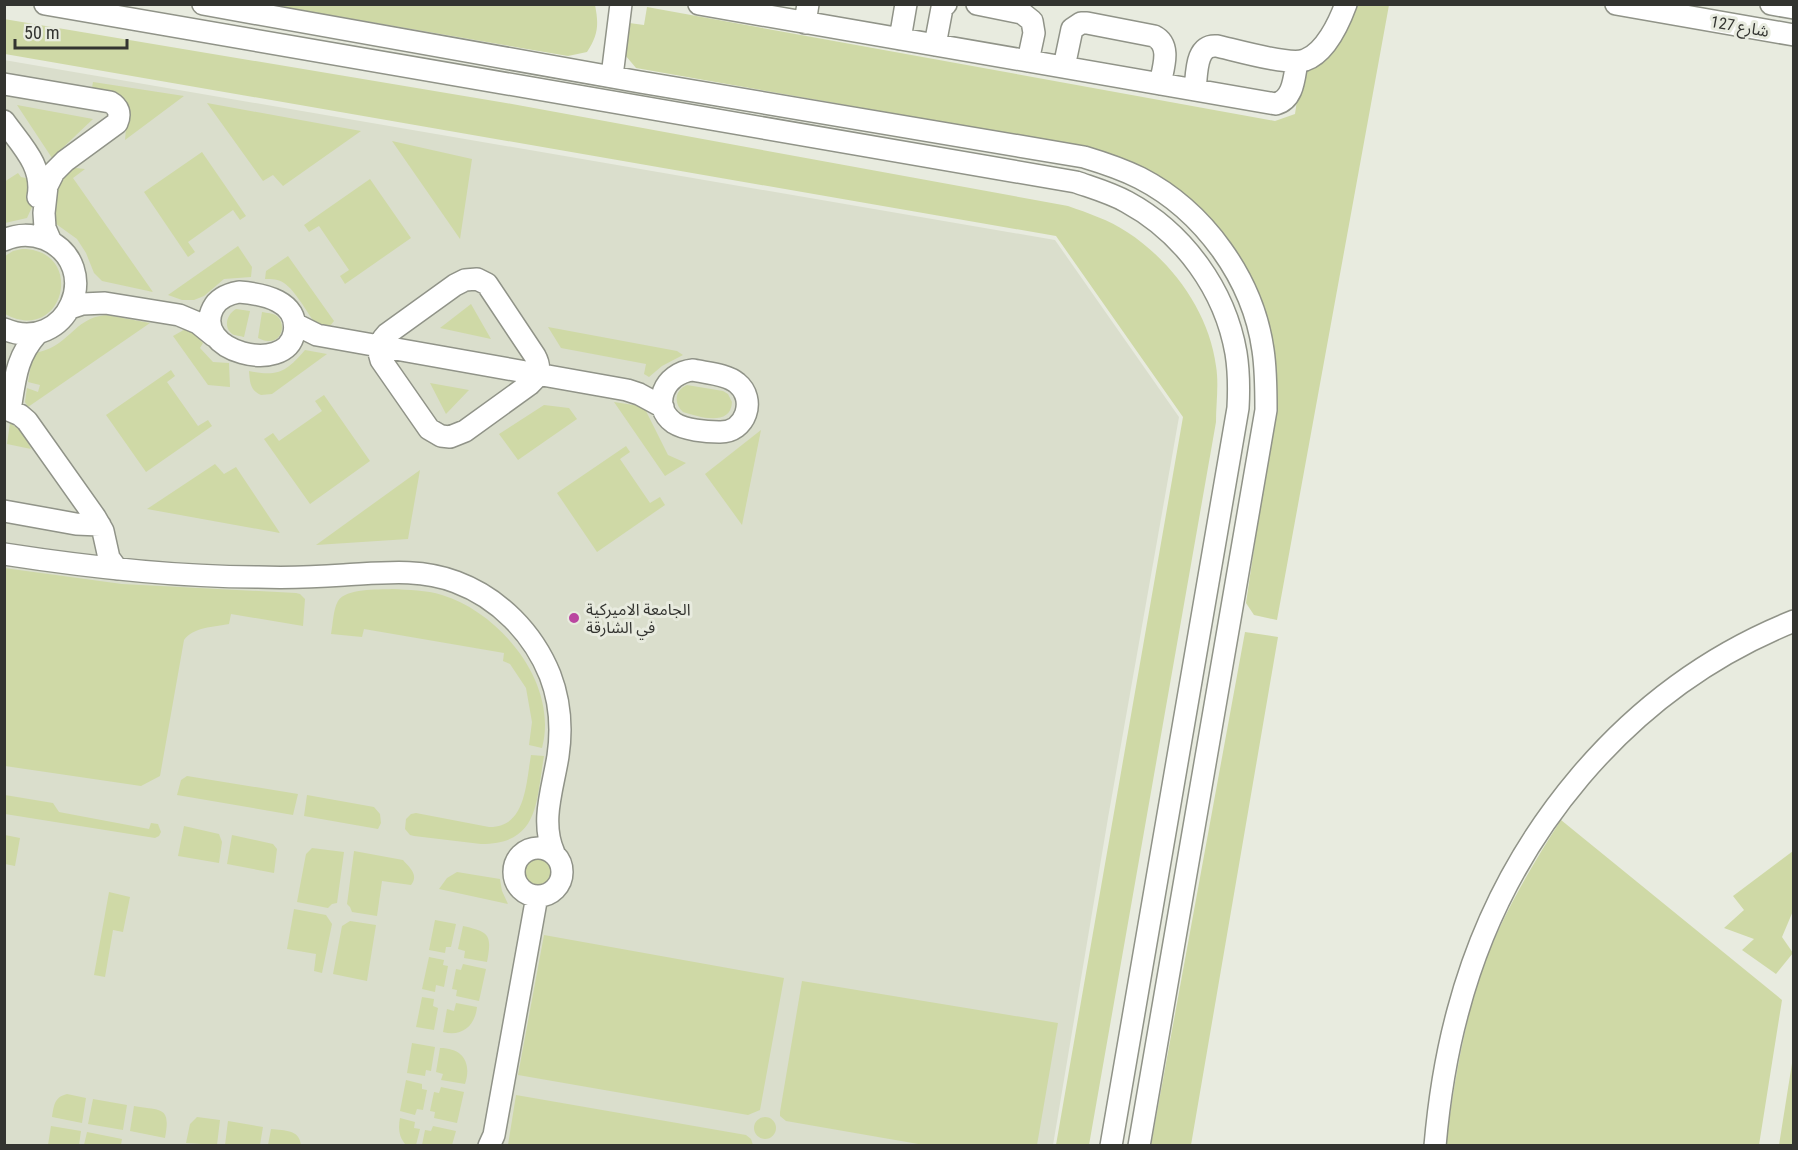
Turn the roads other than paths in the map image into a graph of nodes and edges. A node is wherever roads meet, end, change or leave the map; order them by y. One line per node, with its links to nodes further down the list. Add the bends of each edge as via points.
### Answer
1 (45, 4): 20 (street)
2 (202, 4): 15 (street)
3 (621, 4): 22 (street)
4 (699, 4): 12 (street)
5 (906, 4): 16 (street)
6 (946, 4): 17 (street)
7 (977, 4): 18 (street, via 1022,13 1032,21 1034,33)
8 (1346, 4): 19 (street, via 1314,56)
9 (1616, 4): 14 (street, شارع 127)
10 (1771, 4): 11 (street, شارع 127)
11 (1794, 8)
12 (769, 10): 13 (street)
13 (806, 14): 16 (street)
14 (1794, 35)
15 (394, 38): 20 (street, via 384,49); 22 (street)
16 (900, 39): 17 (street)
17 (935, 45): 18 (street)
18 (1028, 61): 21 (street)
19 (1297, 62): 25 (street, via 1287,98 1276,104); 25 (street, via 1211,46 1201,52)
20 (387, 64): 28 (street)
21 (1064, 68): 24 (street); 24 (street, via 1072,29 1087,23 1160,39 1165,50)
22 (612, 76): 26 (street)
23 (4, 84): 30 (street, via 110,102 119,111 117,123 59,166 50,179 44,213)
24 (1160, 84): 25 (street)
25 (1195, 90)
26 (828, 113): 28 (street); 57 (street, via 1084,157 1142,179 1168,195 1212,237 1230,262 1256,318 1267,379 1266,410)
27 (4, 121): 29 (street, via 36,166 40,185 30,226)
28 (824, 139): 56 (street, via 1076,182 1102,190 1150,216 1191,254 1207,276 1230,327 1239,381 1238,408)
29 (12, 238): 30 (street, via 40,237)
30 (51, 242): 31 (street, via 71,263)
31 (75, 277): 32 (street, via 113,296 180,308); 33 (street)
32 (218, 301): 36 (street, via 239,292 276,300 292,314); 38 (street, via 210,322)
33 (70, 308): 35 (street, via 51,329); 38 (street, via 105,303 179,315)
34 (4, 330): 35 (street)
35 (37, 334): 44 (street, via 25,348)
36 (293, 334): 38 (street, via 278,353 263,355 229,348); 39 (street)
37 (4, 336): 44 (street, via 10,357)
38 (214, 336)
39 (379, 346): 40 (street); 40 (street, via 388,369 429,429 441,436 465,431); 40 (street, via 387,334 454,285 477,279 487,284 536,356)
40 (538, 374): 42 (street)
41 (667, 384): 42 (street); 43 (street); 43 (street, via 678,374 693,370 732,379 745,392 747,410 738,426 717,432 681,427)
42 (627, 390): 43 (street)
43 (663, 407)
44 (6, 408): 46 (street, via 20,415 34,430)
45 (4, 511): 46 (street, via 82,524)
46 (95, 517): 48 (street, via 105,537 109,558)
47 (4, 554): 48 (street)
48 (117, 569): 50 (street, via 256,577 411,572 476,591 496,603 528,636 541,655 556,693 560,729)
49 (1794, 621): 54 (street, via 1736,648 1662,697 1596,756 1545,822 1503,894 1470,970 1448,1049)
50 (547, 824): 51 (street); 52 (street)
51 (531, 848): 52 (street); 53 (street, via 519,856 514,873 519,886)
52 (554, 853): 53 (street, via 561,864 561,880 551,892)
53 (537, 896): 55 (street)
54 (1434, 1141)
55 (493, 1142)
56 (1111, 1146)
57 (1139, 1146)

